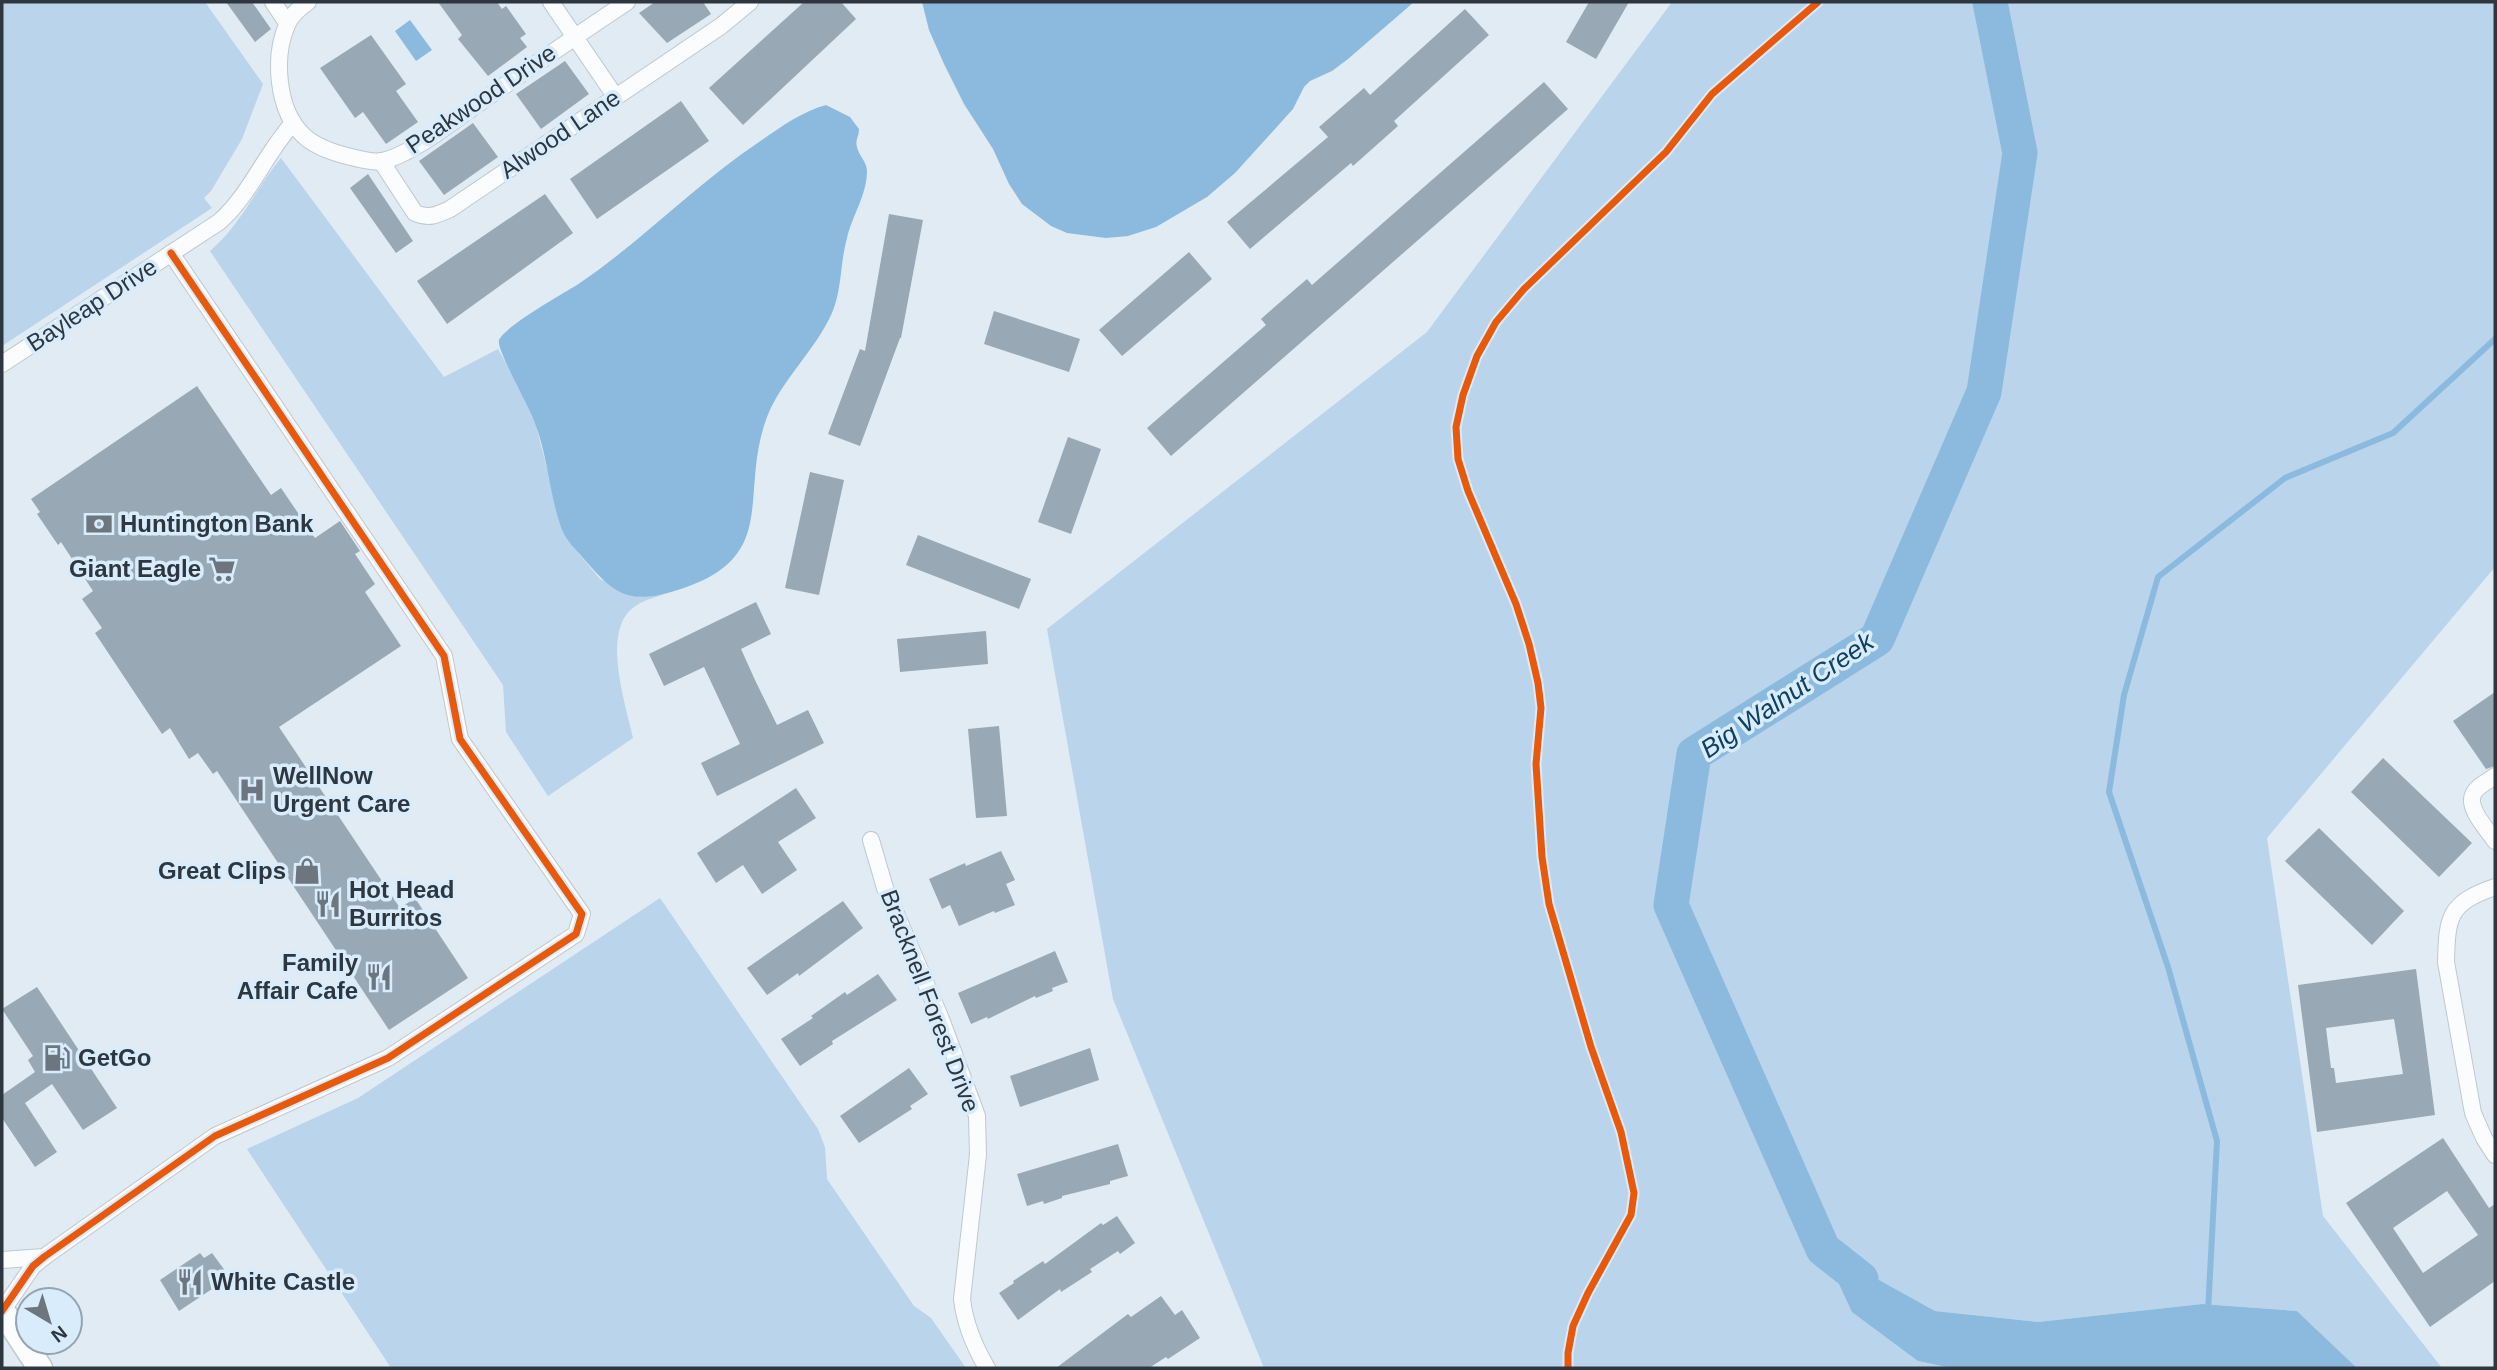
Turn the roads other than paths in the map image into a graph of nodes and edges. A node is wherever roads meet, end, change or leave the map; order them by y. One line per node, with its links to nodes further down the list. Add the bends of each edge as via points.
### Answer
1 (273, 2): 6 (street)
2 (308, 2): 6 (street)
3 (551, 2): 7 (street)
4 (627, 2): 7 (street, Peakwood Drive)
5 (750, 2): 8 (street, Alwood Lane)
6 (287, 23): 9 (street, via 280,69 286,112)
7 (575, 37): 8 (street); 10 (street, Peakwood Drive, via 449,124)
8 (615, 96): 10 (street, Alwood Lane, via 433,217 415,213)
9 (293, 124): 10 (street, Peakwood Drive, via 310,142 328,150); 11 (street, Bayleap Drive, via 276,142 237,204 219,222)
10 (381, 161)
11 (172, 253): 12 (street, Bayleap Drive); 18 (street, via 443,656 460,739 582,914 576,934 388,1058 215,1136)
12 (2, 365)
13 (2495, 776): 15 (street, via 2477,789 2472,802)
14 (871, 840): 22 (street, Bracknell Forest Drive, via 885,888 977,1116 978,1155 962,1300 969,1334)
15 (2495, 841)
16 (2495, 887): 17 (street, via 2466,900 2452,914 2446,940 2473,1112)
17 (2495, 1155)
18 (44, 1257): 19 (street); 20 (street)
19 (2, 1260)
20 (2, 1310): 21 (main road)
21 (40, 1368)
22 (987, 1368)

